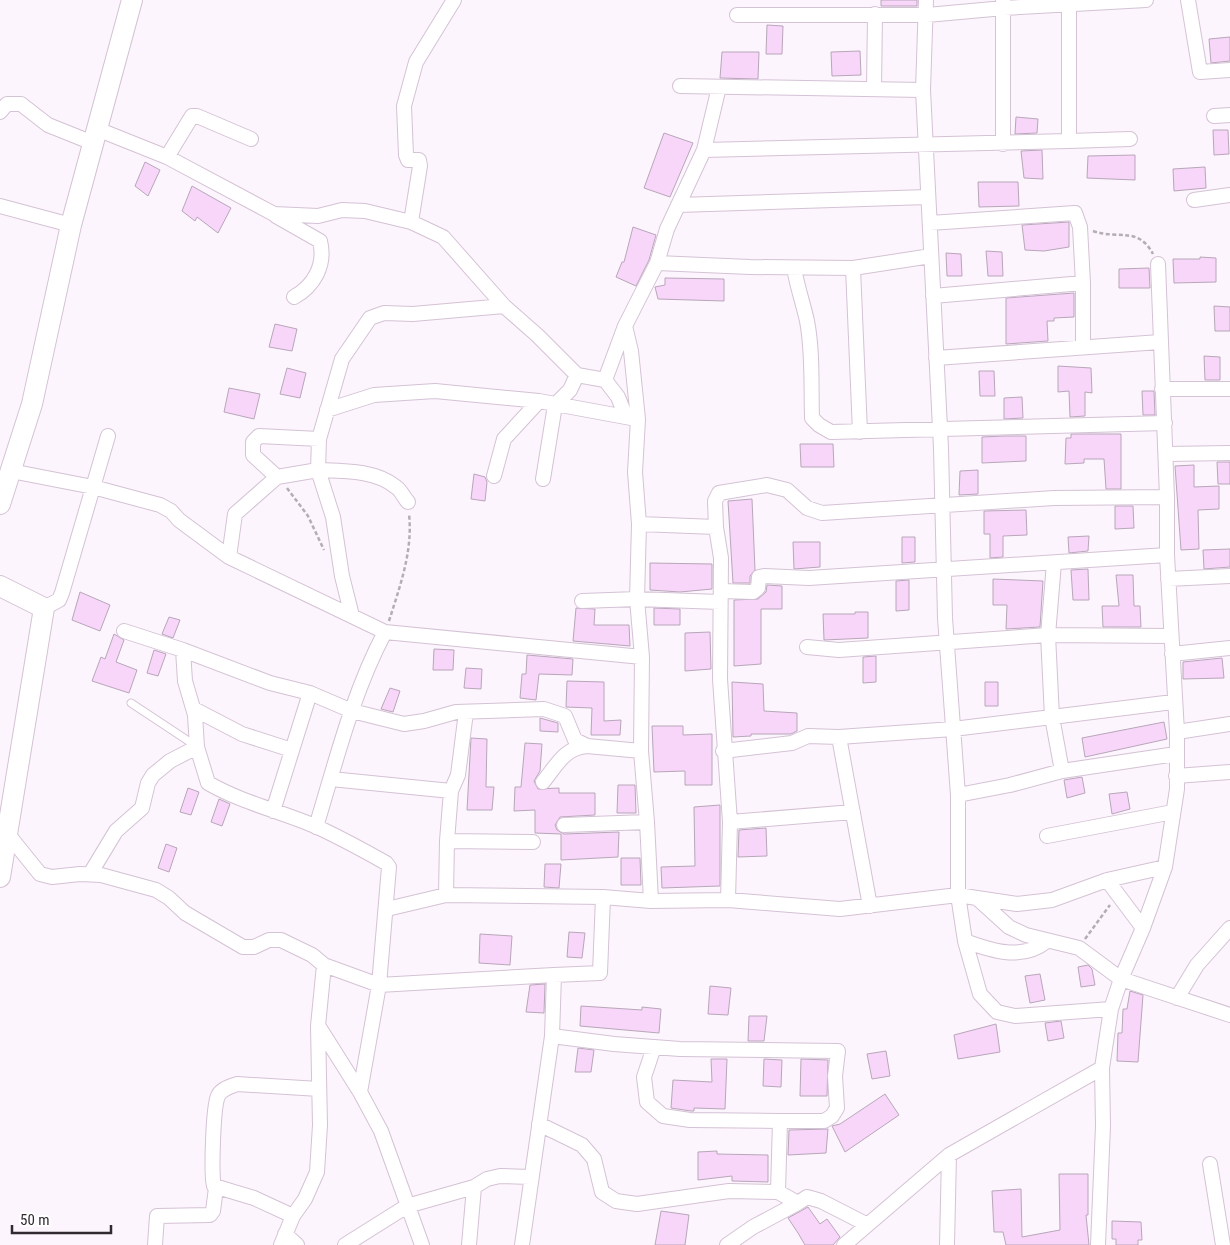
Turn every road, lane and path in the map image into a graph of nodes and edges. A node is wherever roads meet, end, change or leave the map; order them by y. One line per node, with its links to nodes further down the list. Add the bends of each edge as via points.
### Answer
1 (132, 0): 21 (street)
2 (454, 0): 35 (street, via 416,62 404,106 406,155 408,160 419,160 420,166)
3 (926, 0): 12 (street)
4 (1146, 0): 6 (street)
5 (1188, 0): 13 (street, via 1200,72)
6 (1128, 1): 7 (street)
7 (1069, 3): 8 (street); 24 (street)
8 (1003, 4): 12 (street); 25 (street)
9 (848, 7): 10 (street); 11 (street)
10 (875, 14): 12 (street); 16 (street)
11 (737, 15)
12 (927, 15): 17 (street)
13 (1230, 70)
14 (680, 86): 15 (street)
15 (719, 87): 16 (street); 27 (street)
16 (874, 89): 17 (street)
17 (923, 90): 26 (street)
18 (2, 105): 21 (street, via 21,104 48,125)
19 (1230, 115): 20 (street)
20 (1214, 116)
21 (95, 136): 28 (street); 37 (street)
22 (251, 139): 28 (street, via 192,116)
23 (1130, 139): 24 (street)
24 (1069, 141): 25 (street)
25 (1003, 144): 26 (street)
26 (926, 145): 27 (street); 30 (street)
27 (704, 150): 32 (street)
28 (167, 157): 34 (street)
29 (1230, 195): 31 (street)
30 (928, 197): 32 (street); 36 (street)
31 (1194, 200)
32 (678, 205): 40 (street)
33 (0, 206): 37 (street)
34 (274, 214): 35 (street, via 318,216 342,210 365,211); 46 (street, via 320,241 321,265 312,284)
35 (411, 222): 47 (street, via 443,238)
36 (930, 223): 38 (street, via 1070,212 1079,218); 39 (street)
37 (71, 225): 68 (street, via 32,404)
38 (1080, 227): 41 (path, via 1098,233 1136,235 1147,242); 44 (street)
39 (931, 256): 43 (street); 45 (street)
40 (657, 262): 42 (street); 48 (street)
41 (1158, 264): 49 (street)
42 (794, 268): 43 (street); 62 (street, via 810,346 812,418 830,432)
43 (853, 268): 62 (street)
44 (1083, 283): 45 (street); 50 (street)
45 (933, 296): 51 (street)
46 (294, 297)
47 (504, 306): 52 (street); 58 (street, via 413,314 384,313 370,318 342,359)
48 (625, 326): 53 (street); 59 (street, via 631,351)
49 (1160, 342): 50 (street); 54 (street)
50 (1083, 347): 51 (street)
51 (936, 358): 61 (street)
52 (577, 375): 53 (street); 57 (street, via 570,390)
53 (605, 380): 59 (street)
54 (1162, 389): 55 (street); 60 (street)
55 (1230, 389)
56 (539, 401): 57 (street); 58 (street, via 435,392 374,395); 69 (street, via 504,439)
57 (555, 405): 59 (street); 71 (street)
58 (327, 410): 64 (street)
59 (632, 418): 77 (street)
60 (1165, 423): 61 (street); 66 (street)
61 (940, 428): 62 (street); 76 (street)
62 (860, 432)
63 (108, 436): 72 (street)
64 (318, 439): 67 (street); 70 (street, via 260,436 252,442 253,455)
65 (1230, 453): 66 (street)
66 (1166, 454): 74 (street)
67 (318, 470): 70 (street); 75 (street, via 354,471 377,478 397,487); 91 (street, via 333,517)
68 (11, 471): 72 (street); 73 (street)
69 (494, 476)
70 (276, 477): 79 (path, via 308,516); 81 (street, via 235,514)
71 (543, 479)
72 (93, 487): 81 (street, via 160,505); 90 (street, via 62,593 59,600)
73 (1, 496)
74 (1167, 497): 76 (street, via 1054,498); 80 (street)
75 (408, 502): 93 (path, via 410,526 404,575)
76 (942, 506): 78 (street, via 822,513 807,508 786,490 767,485 719,493 715,501); 83 (street)
77 (639, 524): 78 (street); 88 (street)
78 (716, 527): 87 (street, via 721,558)
79 (327, 554)
80 (1166, 555): 82 (street); 85 (street)
81 (229, 557): 91 (street)
82 (1054, 563): 83 (street); 94 (street)
83 (944, 571): 87 (street, via 810,578 764,576 760,577 758,588 753,592); 96 (street)
84 (1230, 576): 85 (street)
85 (1168, 579): 95 (street)
86 (0, 586): 90 (street)
87 (720, 597): 88 (street); 117 (street)
88 (637, 599): 89 (street); 101 (street)
89 (582, 600)
90 (44, 608): 133 (street)
91 (352, 616): 93 (street)
92 (124, 630): 99 (street)
93 (386, 632): 101 (street); 106 (street)
94 (1048, 635): 95 (street); 96 (street); 108 (street)
95 (1171, 636): 100 (street)
96 (946, 641): 97 (street, via 839,650); 110 (street)
97 (807, 647)
98 (1230, 648): 100 (street)
99 (184, 650): 102 (street, via 270,683); 105 (street, via 184,672)
100 (1172, 654): 103 (street)
101 (642, 657): 116 (street)
102 (310, 694): 106 (street); 115 (street)
103 (1174, 702): 108 (street); 111 (street)
104 (132, 703): 114 (lane)
105 (194, 709): 114 (street); 115 (street, via 242,734)
106 (352, 711): 107 (street, via 404,724); 122 (street)
107 (466, 712): 113 (street, via 552,711 565,716 575,740); 124 (street, via 458,775)
108 (1052, 717): 110 (street); 119 (street)
109 (1230, 724): 111 (street)
110 (953, 729): 112 (street); 125 (street)
111 (1176, 732): 118 (street)
112 (839, 737): 117 (street, via 808,736 792,743); 127 (street)
113 (587, 746): 116 (street); 123 (street, via 574,747 565,754)
114 (196, 747): 126 (street, via 208,783); 139 (street, via 153,775 142,808 116,831)
115 (292, 750): 126 (street)
116 (641, 751): 129 (street)
117 (724, 751): 130 (street)
118 (1176, 754): 119 (street); 121 (street)
119 (1062, 771): 125 (street)
120 (1230, 772): 121 (street)
121 (1176, 776): 128 (street)
122 (331, 779): 124 (street); 132 (street)
123 (543, 782)
124 (451, 791): 135 (street)
125 (958, 795): 142 (street)
126 (274, 811): 132 (street)
127 (853, 812): 130 (street); 148 (street)
128 (1173, 812): 134 (street); 138 (street)
129 (647, 822): 131 (street); 147 (street)
130 (730, 822): 146 (street)
131 (564, 825)
132 (316, 827): 149 (street, via 348,841 386,864 390,874)
133 (7, 833): 137 (street); 139 (street, via 40,874 60,877)
134 (1047, 836)
135 (447, 841): 136 (street); 141 (street)
136 (533, 842)
137 (1, 866)
138 (1165, 867): 140 (street); 150 (street)
139 (90, 874): 155 (street, via 163,894 185,913 243,947 281,940 312,955)
140 (1107, 880): 143 (street); 145 (street, via 1052,900 1017,904)
141 (446, 894): 144 (street); 149 (street)
142 (958, 895): 145 (street); 148 (street); 152 (street)
143 (1118, 895): 150 (street); 154 (path)
144 (603, 897): 147 (street); 156 (street, via 600,973)
145 (977, 898): 153 (street, via 1009,927)
146 (728, 900): 147 (street); 148 (street, via 840,909)
147 (651, 901)
148 (870, 906)
149 (387, 909): 158 (street)
150 (1144, 928): 157 (street)
151 (1230, 928): 159 (street, via 1197,965)
152 (965, 941): 153 (street, via 987,949 1027,952); 160 (street, via 980,994 997,1012 1015,1016)
153 (1047, 941): 154 (street)
154 (1079, 948): 157 (street)
155 (324, 965): 158 (street); 162 (street)
156 (554, 975): 158 (street); 163 (street)
157 (1121, 979): 159 (street); 160 (street)
158 (379, 985): 167 (street)
159 (1177, 998): 161 (street)
160 (1111, 1009): 165 (street)
161 (1230, 1015)
162 (318, 1026): 166 (street); 167 (street)
163 (552, 1036): 164 (street); 169 (street)
164 (654, 1047): 168 (street, via 644,1077 647,1102 663,1116 690,1120); 168 (street, via 838,1051 835,1076 837,1108 832,1116 824,1121)
165 (1102, 1068): 170 (street); 190 (street)
166 (319, 1089): 174 (street, via 237,1084 224,1088 218,1096 215,1114 213,1182); 178 (street, via 317,1172)
167 (360, 1092): 177 (street, via 381,1131)
168 (780, 1121): 175 (street)
169 (538, 1124): 172 (street); 175 (street, via 582,1145 594,1159 602,1192 616,1201 637,1204 729,1191)
170 (949, 1154): 179 (street); 189 (street)
171 (1210, 1164): 191 (street)
172 (531, 1177): 173 (street, via 500,1176); 186 (street)
173 (474, 1187): 177 (street); 185 (street)
174 (216, 1188): 178 (street, via 254,1198); 181 (street, via 210,1215 157,1216)
175 (778, 1192): 176 (street)
176 (798, 1203): 179 (street, via 807,1197 821,1201); 187 (street)
177 (407, 1206): 183 (street); 184 (street)
178 (292, 1216): 180 (street)
179 (866, 1224): 188 (street)
180 (283, 1240): 182 (street)
181 (154, 1245)
182 (297, 1245)
183 (345, 1245)
184 (422, 1245)
185 (469, 1245)
186 (522, 1245)
187 (727, 1245)
188 (844, 1245)
189 (947, 1245)
190 (1098, 1245)
191 (1223, 1245)

